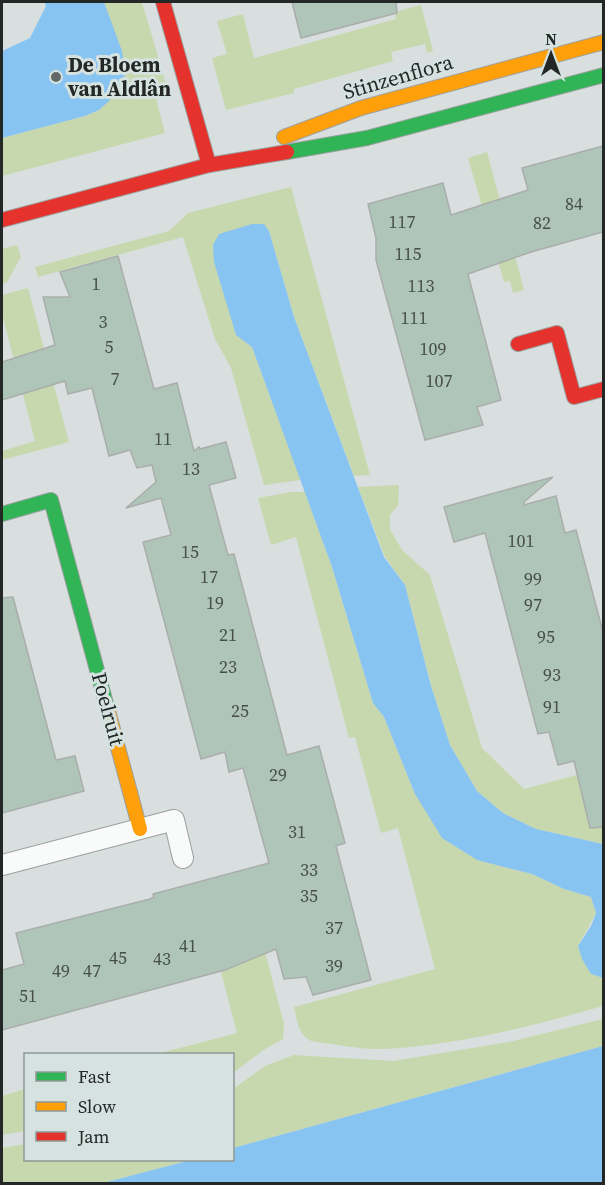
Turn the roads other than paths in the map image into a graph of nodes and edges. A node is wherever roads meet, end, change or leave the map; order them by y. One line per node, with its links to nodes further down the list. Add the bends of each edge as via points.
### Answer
1 (163, 2): 4 (street)
2 (603, 42): 4 (street, Stinzenflora, via 361,108)
3 (603, 75): 4 (street, Stinzenflora, via 367,138)
4 (209, 165): 5 (street, Stinzenflora)
5 (2, 220)
6 (518, 344): 7 (street, via 557,333 574,397)
7 (603, 389)
8 (2, 514): 9 (street, Poelruit, via 51,500)
9 (140, 829): 10 (lane, via 174,820); 11 (lane)
10 (183, 858)
11 (2, 865)

